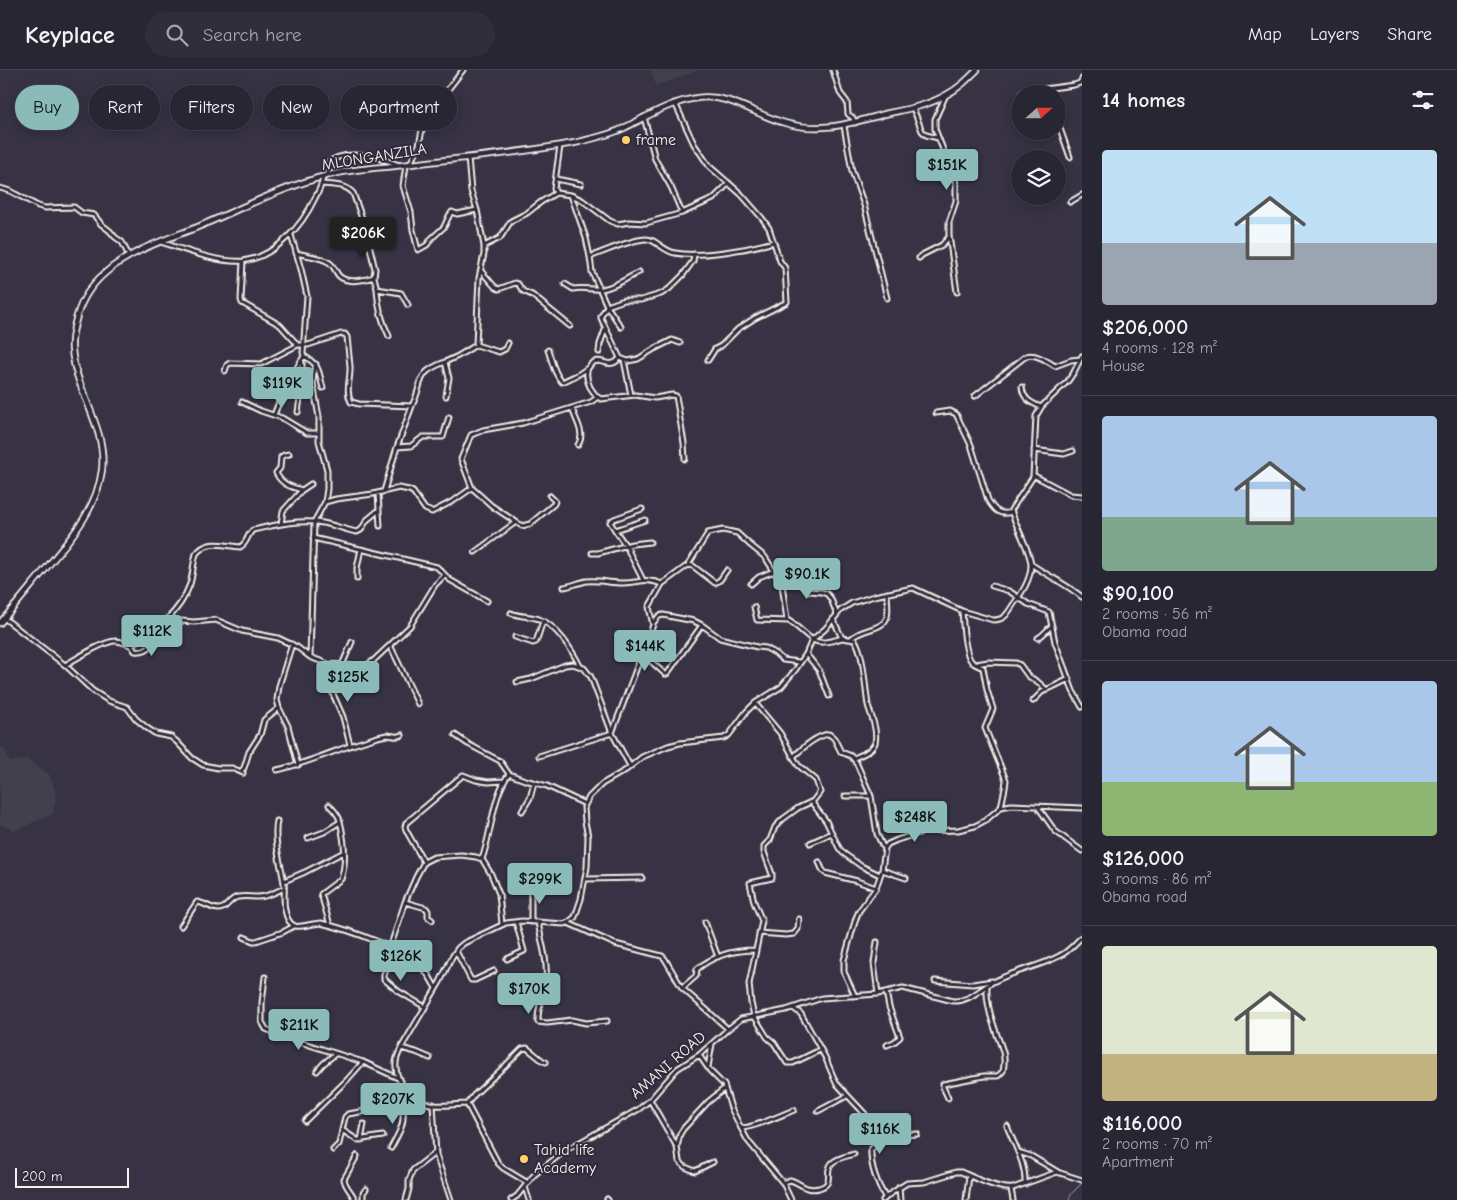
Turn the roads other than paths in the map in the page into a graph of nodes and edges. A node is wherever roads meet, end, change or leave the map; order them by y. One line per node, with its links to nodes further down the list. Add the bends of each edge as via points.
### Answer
1 (463, 70): 17 (street, via 441,95 437,107 429,113 419,145)
2 (833, 70): 10 (street, via 848,114)
3 (977, 70): 6 (street, MLONGANZILA)
4 (1082, 79): 5 (street, via 1080,83)
5 (1066, 86)
6 (945, 96): 8 (street, MLONGANZILA); 12 (street, via 935,119)
7 (675, 104): 9 (street, MLONGANZILA); 11 (street, MLONGANZILA, via 712,97 736,103 783,123 811,128); 21 (street, via 706,162)
8 (913, 108): 10 (street, MLONGANZILA); 12 (street, via 922,131)
9 (644, 117): 14 (street, MLONGANZILA, via 612,133); 30 (street, via 658,167)
10 (855, 122): 11 (street, MLONGANZILA)
11 (844, 126): 49 (street, via 852,171 864,205)
12 (938, 138): 32 (street, via 956,189)
13 (1064, 140): 15 (street)
14 (560, 145): 16 (street, MLONGANZILA); 20 (street)
15 (1070, 157)
16 (468, 158): 17 (street, MLONGANZILA); 29 (street, via 471,191)
17 (408, 164): 18 (street, MLONGANZILA); 29 (street, via 403,186 418,250 444,227 452,212)
18 (400, 165): 19 (street, MLONGANZILA); 19 (street, via 348,155 331,160)
19 (325, 176): 22 (street); 33 (street, MLONGANZILA, via 276,193)
20 (556, 179): 23 (street); 25 (street)
21 (729, 183): 30 (street, via 713,199); 34 (street, via 762,218)
22 (322, 184): 31 (street, via 310,210); 44 (street, via 345,187 353,193 365,227)
23 (581, 184)
24 (0, 188): 38 (street, via 44,208 74,207 82,214 94,215 122,242)
25 (556, 193): 26 (street); 35 (street, via 511,221 500,238)
26 (571, 195): 30 (street, via 618,224 646,223); 39 (street)
27 (1082, 195): 28 (street)
28 (1070, 202)
29 (477, 210): 35 (street)
30 (682, 213)
31 (291, 235): 36 (street); 41 (street, via 262,255)
32 (949, 238): 40 (street); 48 (street)
33 (161, 242): 38 (street, MLONGANZILA); 41 (street, via 214,258)
34 (774, 242): 37 (street); 66 (street, via 785,268 787,302 738,329 715,349)
35 (484, 246): 42 (street)
36 (296, 253): 44 (street, via 325,260 332,264 340,277 361,280); 58 (street, via 307,296)
37 (694, 254): 39 (street, via 666,251 647,239); 51 (street, via 682,276 661,294)
38 (129, 256): 137 (street, MLONGANZILA, via 92,286 81,304 71,346 77,374 102,446 102,471 92,504 71,538)
39 (590, 257): 47 (street, via 592,272)
40 (919, 258)
41 (243, 260): 59 (street, via 242,303 280,325)
42 (480, 271): 52 (street, via 499,289 518,284); 60 (street)
43 (639, 272): 47 (street)
44 (374, 277): 46 (street)
45 (565, 284): 47 (street, via 573,289)
46 (377, 289): 50 (street, via 402,293); 55 (street, via 380,314)
47 (600, 289): 51 (street)
48 (957, 292)
49 (887, 298)
50 (408, 305)
51 (607, 306): 53 (street); 54 (street, via 600,317)
52 (570, 326)
53 (621, 327)
54 (606, 329): 62 (street); 65 (street)
55 (389, 336)
56 (508, 343): 60 (street, via 498,352)
57 (680, 343): 65 (street, via 672,340 638,359)
58 (304, 344): 59 (street); 63 (street); 79 (street, via 345,334 350,368 348,398 351,402)
59 (298, 345): 71 (street, via 261,364 230,363)
60 (476, 345): 68 (street)
61 (548, 350): 70 (street, via 562,382)
62 (599, 352)
63 (304, 356): 67 (street); 69 (street)
64 (1081, 358): 76 (street, via 1055,366 1035,355 1026,356); 81 (street, via 1068,381)
65 (622, 359): 70 (street, via 616,363 595,362); 74 (street)
66 (708, 360)
67 (302, 362): 82 (street); 84 (street, via 284,388)
68 (445, 362): 75 (street, via 449,378); 79 (street, via 423,375)
69 (316, 364): 73 (street); 86 (street, via 313,380)
70 (590, 367): 77 (street, via 586,381)
71 (225, 371)
72 (1022, 387): 81 (street, via 1024,396)
73 (323, 388)
74 (631, 395): 77 (street); 92 (street, via 676,396)
75 (446, 396)
76 (975, 396)
77 (598, 398): 80 (street)
78 (242, 402): 84 (street)
79 (412, 406): 88 (street)
80 (572, 408): 87 (street, via 582,435); 95 (street, via 471,435 461,459)
81 (1041, 408): 89 (street, via 1036,420)
82 (298, 412)
83 (936, 413): 104 (street, via 950,411 956,414 971,445 988,500 998,513)
84 (274, 415): 86 (street, via 307,433)
85 (449, 417): 88 (street, via 443,437 423,437 411,446)
86 (319, 432): 101 (street, via 327,470)
87 (578, 445)
88 (397, 447): 97 (street)
89 (1034, 450): 90 (street); 93 (street)
90 (1073, 452)
91 (289, 454): 96 (street, via 282,456 276,474 287,486)
92 (685, 459)
93 (1033, 474): 100 (street, via 1071,495); 104 (street)
94 (311, 484): 96 (street)
95 (472, 488): 97 (street, via 432,512 425,509 409,490); 107 (street)
96 (302, 490): 108 (street, via 284,511)
97 (384, 491): 98 (street)
98 (378, 493): 101 (street); 103 (street)
99 (550, 496): 107 (street, via 554,504 530,524 522,526)
100 (1082, 496)
101 (325, 502): 106 (street)
102 (642, 508): 110 (street, via 610,521)
103 (378, 510): 106 (street, via 357,532); 109 (street)
104 (1012, 512): 117 (street)
105 (645, 520): 110 (street)
106 (314, 522): 108 (street); 111 (street)
107 (516, 522): 115 (street)
108 (281, 524): 138 (street, via 251,531 241,546 218,543 199,549 189,587)
109 (380, 526)
110 (614, 530): 113 (street)
111 (313, 538): 114 (street); 158 (street)
112 (650, 542): 113 (street)
113 (626, 546): 116 (street); 123 (street)
114 (361, 549): 121 (street, via 437,567); 122 (street)
115 (475, 552)
116 (592, 553)
117 (1031, 564): 130 (street, via 1027,582); 131 (street)
118 (688, 565): 119 (street, via 716,583); 120 (street, via 708,533 724,530 739,534 765,557); 125 (street)
119 (727, 570)
120 (774, 571): 124 (street); 126 (street)
121 (444, 576): 132 (street); 155 (street, via 435,585 413,624)
122 (357, 579)
123 (643, 580): 125 (street); 128 (street, via 623,583 586,581)
124 (781, 581): 136 (street, via 798,582 809,591 826,594); 139 (street)
125 (662, 584): 143 (street, via 649,607)
126 (751, 584)
127 (992, 586): 130 (street, via 1009,591)
128 (564, 587)
129 (887, 593): 134 (street, via 914,588); 136 (street, via 852,603); 150 (street, via 884,622)
130 (1018, 598): 134 (street, via 1006,616 997,620); 146 (street, via 1048,610)
131 (1082, 598)
132 (487, 601)
133 (754, 607): 139 (street, via 757,620)
134 (962, 611): 162 (street, via 965,641 971,660)
135 (511, 613): 141 (street)
136 (837, 615): 140 (street)
137 (4, 618): 142 (street, MLONGANZILA); 160 (street)
138 (168, 620): 145 (street); 153 (street, via 198,622 212,619 242,631 273,636)
139 (787, 620): 151 (street)
140 (833, 620): 148 (street); 151 (street)
141 (543, 621): 147 (street, via 536,642); 164 (street, via 558,633)
142 (0, 623)
143 (653, 623): 144 (street, via 663,614); 157 (street)
144 (702, 625): 157 (street, via 667,674); 159 (street, via 720,638 769,649 783,660)
145 (160, 626): 154 (street); 154 (street, via 147,650 135,651)
146 (1052, 626): 149 (street); 165 (street)
147 (515, 637)
148 (842, 638): 150 (street); 151 (street, via 822,643)
149 (1038, 638)
150 (851, 639): 180 (street, via 858,646 875,736 871,748)
151 (812, 640): 156 (street)
152 (352, 642): 163 (street)
153 (292, 644): 158 (street); 173 (street, via 279,686)
154 (131, 645): 160 (street, via 112,641)
155 (390, 645): 163 (street, via 365,666); 170 (street)
156 (806, 654): 159 (street); 168 (street, via 818,670)
157 (642, 656): 174 (street)
158 (310, 657): 161 (street)
159 (800, 662): 171 (street, via 781,687)
160 (65, 664): 173 (street, via 92,691 127,707 147,728 171,737 203,765 242,772 264,720)
161 (328, 664): 163 (street); 177 (street, via 333,694 344,717)
162 (976, 664): 167 (street, via 1016,663); 192 (street, via 983,668 993,708 985,728 1005,776)
163 (342, 665)
164 (581, 666): 166 (street, via 564,665); 174 (street, via 591,677)
165 (1069, 679): 167 (street); 172 (street)
166 (517, 682)
167 (1047, 690): 169 (street)
168 (829, 696)
169 (1033, 701)
170 (418, 704)
171 (755, 704): 179 (street); 182 (street, via 729,736 668,746)
172 (1082, 707)
173 (279, 708): 181 (street, via 288,726)
174 (612, 733): 178 (street); 182 (street)
175 (402, 735): 177 (street, via 383,736)
176 (455, 735): 184 (street, via 500,761)
177 (350, 745): 181 (street)
178 (539, 756)
179 (793, 757): 180 (street, via 822,735 829,734 841,752); 189 (street, via 817,781 820,794)
180 (854, 758): 188 (street)
181 (298, 765): 183 (street)
182 (630, 766): 190 (street, via 602,784)
183 (277, 770)
184 (509, 774): 185 (street); 186 (street)
185 (504, 781): 204 (street); 205 (street, via 488,782 463,776 406,823 407,832)
186 (534, 782): 190 (street); 195 (street)
187 (845, 796): 188 (street)
188 (871, 796): 201 (street, via 877,834)
189 (813, 802): 198 (street); 228 (street, via 783,819 764,846 773,878 750,883 762,919)
190 (585, 804): 211 (street, via 588,836)
191 (329, 805): 197 (street)
192 (1001, 807): 193 (street, via 1014,804); 201 (street, via 975,826 925,831 892,842)
193 (1038, 807): 194 (street); 203 (street, via 1055,831)
194 (1082, 808)
195 (522, 811)
196 (277, 821): 212 (street, via 277,846)
197 (341, 822): 199 (street); 202 (street)
198 (832, 833): 200 (street); 208 (street, via 847,857)
199 (308, 838)
200 (810, 843)
201 (885, 848): 207 (street)
202 (344, 851): 212 (street); 225 (street, via 341,879 321,894)
203 (1082, 851)
204 (482, 859): 205 (street, via 455,855 434,857); 224 (street, via 499,894)
205 (424, 862): 216 (street)
206 (819, 862): 215 (street, via 825,873)
207 (882, 870): 208 (street); 210 (street)
208 (880, 875): 215 (street)
209 (642, 878): 211 (street)
210 (906, 878)
211 (585, 879): 223 (street, via 577,913)
212 (284, 881): 213 (street)
213 (284, 888): 226 (street, via 261,897 238,897 221,909 197,902); 227 (street, via 285,912)
214 (531, 888): 220 (street)
215 (876, 888): 247 (street, via 859,911 844,960 844,972)
216 (405, 902): 218 (street, via 427,909); 232 (street)
217 (799, 919): 228 (street, via 794,934)
218 (432, 920)
219 (516, 922): 220 (street); 224 (street); 237 (street, via 524,951)
220 (531, 922): 221 (street)
221 (538, 922): 223 (street); 251 (street, via 546,968 538,1022)
222 (705, 922): 236 (street)
223 (567, 923): 243 (street, via 615,944 662,956)
224 (502, 924): 235 (street, via 467,941)
225 (330, 925): 227 (street); 232 (street)
226 (181, 926)
227 (294, 926): 229 (street, via 256,941)
228 (759, 933): 233 (street)
229 (244, 937)
230 (1082, 938): 240 (street, AMANI ROAD, via 1058,957)
231 (877, 942): 246 (street, via 874,963)
232 (390, 948): 234 (street)
233 (755, 950): 236 (street); 250 (street, via 749,990)
234 (397, 951): 244 (street, via 423,968); 248 (street, via 384,979)
235 (456, 951): 238 (street, via 471,980); 244 (street)
236 (718, 957): 243 (street, via 697,969 696,976)
237 (507, 960)
238 (494, 971)
239 (265, 977): 257 (street, via 264,1026)
240 (998, 979): 241 (street, via 978,984); 242 (street, AMANI ROAD)
241 (935, 981)
242 (987, 986): 245 (street, AMANI ROAD, via 960,1001 908,989); 268 (street, via 987,1004 1005,1058 1003,1072 998,1076 943,1084)
243 (682, 988): 252 (street)
244 (436, 989): 248 (street)
245 (886, 992): 246 (street, AMANI ROAD); 254 (street, via 900,1037)
246 (878, 994): 247 (street, AMANI ROAD)
247 (855, 996): 249 (street, AMANI ROAD, via 822,998)
248 (425, 1007): 255 (street)
249 (793, 1007): 250 (street, AMANI ROAD); 256 (street, via 801,1014)
250 (754, 1016): 252 (street, AMANI ROAD, via 741,1019); 256 (street, via 787,1063)
251 (607, 1021)
252 (728, 1029): 253 (street, AMANI ROAD)
253 (712, 1042): 258 (street, AMANI ROAD); 262 (street)
254 (886, 1045)
255 (402, 1048): 259 (street); 264 (street, via 396,1060)
256 (820, 1050): 266 (street, via 834,1080)
257 (336, 1054): 260 (street); 263 (street)
258 (699, 1055): 262 (street); 269 (street, AMANI ROAD, via 677,1069)
259 (430, 1058)
260 (363, 1062): 264 (street); 275 (street)
261 (546, 1062): 272 (street, via 527,1048 522,1049)
262 (707, 1067): 265 (street)
263 (317, 1071)
264 (400, 1079): 267 (street)
265 (725, 1088): 278 (street); 284 (street, via 683,1129)
266 (847, 1096): 274 (street); 283 (street)
267 (414, 1097): 270 (street); 271 (street)
268 (948, 1098)
269 (650, 1100): 284 (street); 297 (street, AMANI ROAD, via 566,1150 534,1175)
270 (402, 1103): 279 (street, via 348,1114); 285 (street, via 403,1123)
271 (433, 1104): 272 (street); 287 (street)
272 (467, 1104): 297 (street, via 498,1164)
273 (794, 1110): 278 (street)
274 (818, 1111)
275 (305, 1121)
276 (364, 1124): 282 (street)
277 (1007, 1126): 288 (street)
278 (741, 1128): 295 (street)
279 (342, 1130): 282 (street); 286 (street)
280 (917, 1134): 283 (street, via 900,1134)
281 (383, 1136): 282 (street)
282 (361, 1140)
283 (886, 1140): 301 (street, via 871,1149)
284 (676, 1147): 291 (street, via 679,1161 688,1170 700,1170)
285 (391, 1148)
286 (333, 1150)
287 (435, 1152): 304 (street, via 413,1170); 305 (street)
288 (1017, 1152): 292 (street, via 1031,1156); 296 (street)
289 (854, 1154): 295 (street, via 831,1164 826,1185 810,1189 790,1180)
290 (357, 1156): 302 (street, via 344,1179)
291 (713, 1162)
292 (1058, 1172): 294 (street); 296 (street)
293 (969, 1176): 298 (street, via 956,1172); 300 (street); 310 (street)
294 (1082, 1180)
295 (783, 1183): 308 (street)
296 (1025, 1184): 300 (street)
297 (527, 1185): 306 (street, AMANI ROAD); 307 (street)
298 (899, 1187): 301 (street); 309 (street)
299 (366, 1189): 303 (street)
300 (1011, 1189): 311 (street)
301 (884, 1199)
302 (355, 1200)
303 (363, 1200)
304 (406, 1200)
305 (451, 1200)
306 (511, 1200)
307 (529, 1200)
308 (791, 1200)
309 (900, 1200)
310 (966, 1200)
311 (1013, 1200)

